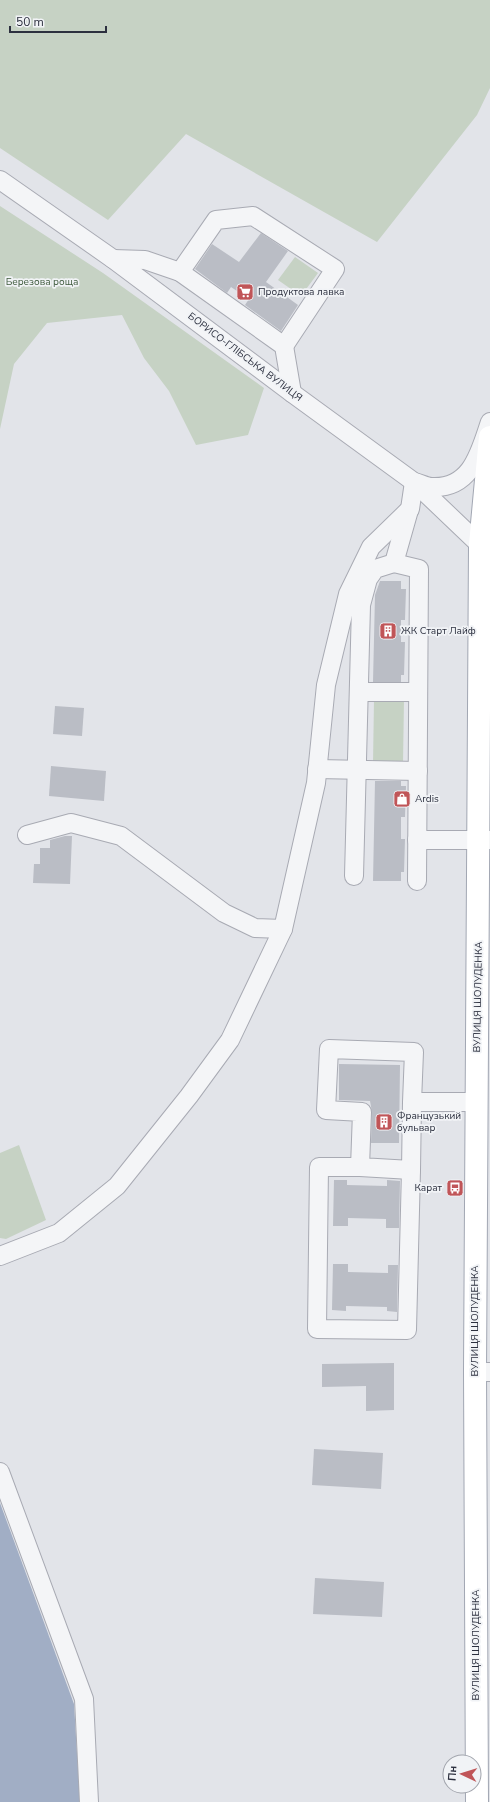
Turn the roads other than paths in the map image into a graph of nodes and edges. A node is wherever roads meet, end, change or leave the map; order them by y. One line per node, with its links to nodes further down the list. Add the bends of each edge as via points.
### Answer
1 (0, 180): 2 (street, БОРИСО-ГЛІБСЬКА ВУЛИЦЯ)
2 (113, 259): 3 (street, via 145,260); 5 (street, БОРИСО-ГЛІБСЬКА ВУЛИЦЯ)
3 (180, 272): 4 (street); 4 (street, via 216,220 253,216 335,269)
4 (284, 346): 5 (street)
5 (292, 393): 8 (street, БОРИСО-ГЛІБСЬКА ВУЛИЦЯ)
6 (490, 422): 8 (street, via 477,460 465,476 452,483 432,487)
7 (490, 437): 10 (main road, ВУЛИЦЯ ШОЛУДЕНКА)
8 (414, 482): 9 (street); 10 (street, БОРИСО-ГЛІБСЬКА ВУЛИЦЯ)
9 (410, 509): 11 (street); 14 (street, via 371,547 348,594 326,685)
10 (485, 545): 19 (main road, ВУЛИЦЯ ШОЛУДЕНКА)
11 (394, 563): 12 (street, via 375,569 368,579 360,605); 13 (street, via 418,569)
12 (358, 692): 13 (street); 15 (street)
13 (418, 692): 16 (street)
14 (317, 769): 15 (street); 22 (street)
15 (357, 770): 16 (street); 20 (street)
16 (418, 771): 18 (street)
17 (28, 835): 22 (street, via 71,823 121,836 224,913 255,928)
18 (417, 840): 19 (street); 21 (street)
19 (485, 840): 24 (main road, ВУЛИЦЯ ШОЛУДЕНКА)
20 (354, 876)
21 (417, 881)
22 (283, 930): 27 (street, via 230,1040 117,1186 59,1233)
23 (412, 1102): 24 (street); 25 (street, via 414,1052 329,1049 326,1110 362,1112); 26 (street)
24 (476, 1102): 28 (main road, ВУЛИЦЯ ШОЛУДЕНКА)
25 (360, 1167): 26 (street); 26 (street, via 319,1167 317,1329 407,1330)
26 (411, 1170)
27 (0, 1256)
28 (482, 1372): 31 (main road, ВУЛИЦЯ ШОЛУДЕНКА)
29 (0, 1472): 30 (street, via 84,1699)
30 (89, 1802)
31 (477, 1802)

